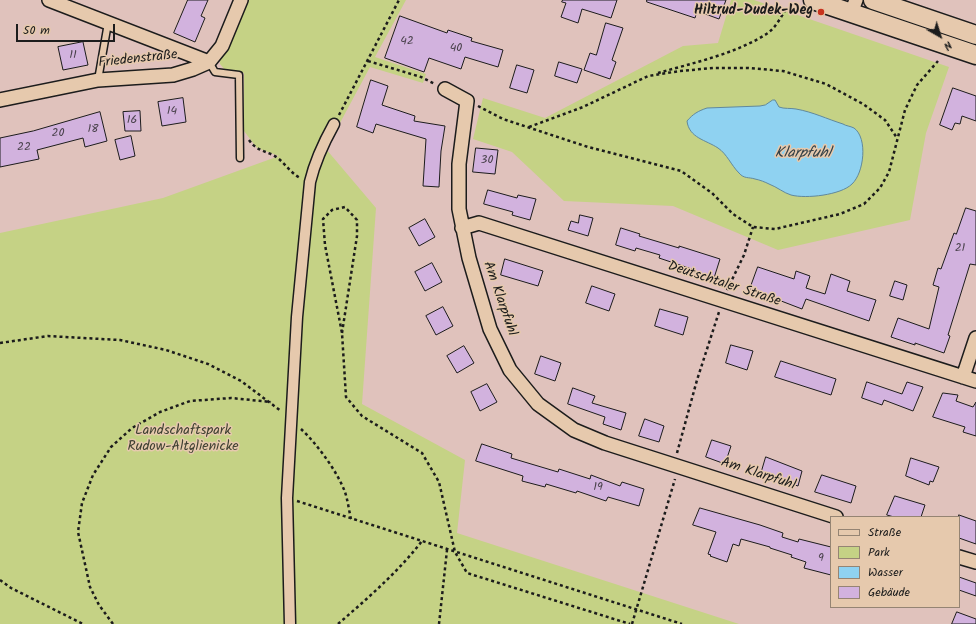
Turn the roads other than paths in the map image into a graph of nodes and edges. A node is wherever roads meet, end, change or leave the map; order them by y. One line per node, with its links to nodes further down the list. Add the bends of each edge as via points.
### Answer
1 (49, 0): 6 (street)
2 (241, 0): 9 (street, Friedenstraße, via 222,46)
3 (813, 0): 5 (main road)
4 (873, 0): 7 (main road)
5 (853, 6): 8 (main road)
6 (108, 22): 9 (street); 10 (lane)
7 (976, 35)
8 (976, 55)
9 (209, 62): 10 (street, Friedenstraße, via 173,75); 14 (lane, via 215,72 238,75)
10 (98, 80): 12 (street, Friedenstraße)
11 (445, 89): 15 (street, Am Klarpfuhl, via 467,100 459,164 459,209)
12 (0, 100)
13 (334, 124): 22 (street, via 326,138 310,182 297,317 287,498)
14 (240, 158)
15 (462, 228): 17 (street, Deutschtaler Straße, via 479,223 724,298); 19 (street, Am Klarpfuhl, via 490,329 510,370 538,404 574,430 605,443)
16 (976, 338): 17 (street)
17 (963, 377): 18 (street, Deutschtaler Straße)
18 (976, 381)
19 (833, 516)
20 (960, 557): 21 (street)
21 (976, 562)
22 (290, 624)

